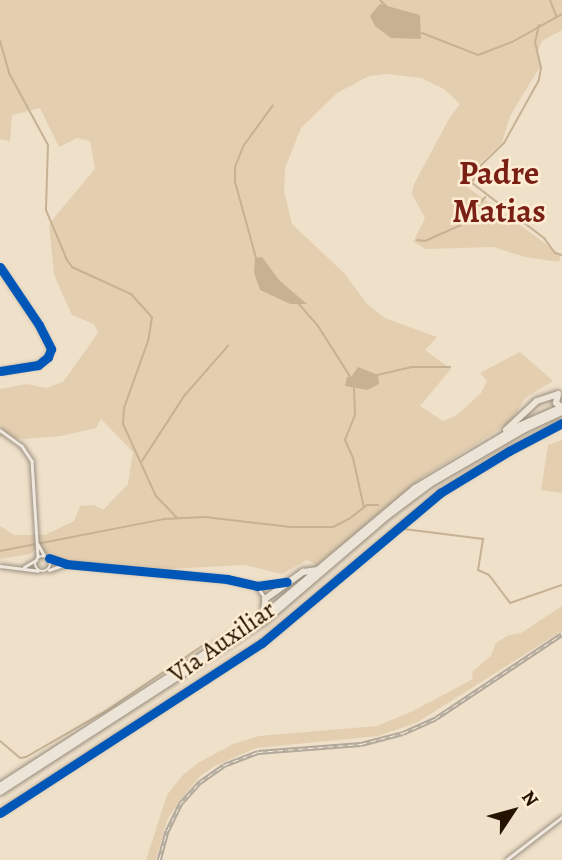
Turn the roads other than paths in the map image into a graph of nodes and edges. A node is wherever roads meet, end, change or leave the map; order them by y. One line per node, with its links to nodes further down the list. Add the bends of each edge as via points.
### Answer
1 (0, 267): 2 (street, via 51,349 38,365)
2 (0, 371)
3 (562, 409): 6 (highway); 6 (highway, via 556,403 558,394 537,401); 22 (highway, via 429,484 266,620)
4 (562, 423): 23 (street, Via Auxiliar, via 440,493 262,643)
5 (0, 430): 7 (street, via 22,446 32,461)
6 (491, 442): 14 (highway, via 400,499)
7 (38, 544): 8 (street); 10 (street)
8 (44, 555): 9 (street); 10 (street)
9 (49, 558): 11 (street); 16 (street)
10 (37, 559): 13 (street); 15 (street)
11 (66, 564): 16 (street); 18 (street, via 227,579)
12 (0, 566): 13 (street)
13 (24, 567): 15 (street)
14 (318, 570): 17 (highway, via 303,572); 20 (highway)
15 (39, 571): 16 (street)
16 (46, 572)
17 (287, 582): 18 (street); 19 (highway)
18 (257, 586): 19 (street)
19 (265, 599): 20 (highway)
20 (264, 615): 21 (highway)
21 (0, 786)
22 (0, 792)
23 (0, 813)
24 (562, 817): 25 (street)
25 (506, 860)

